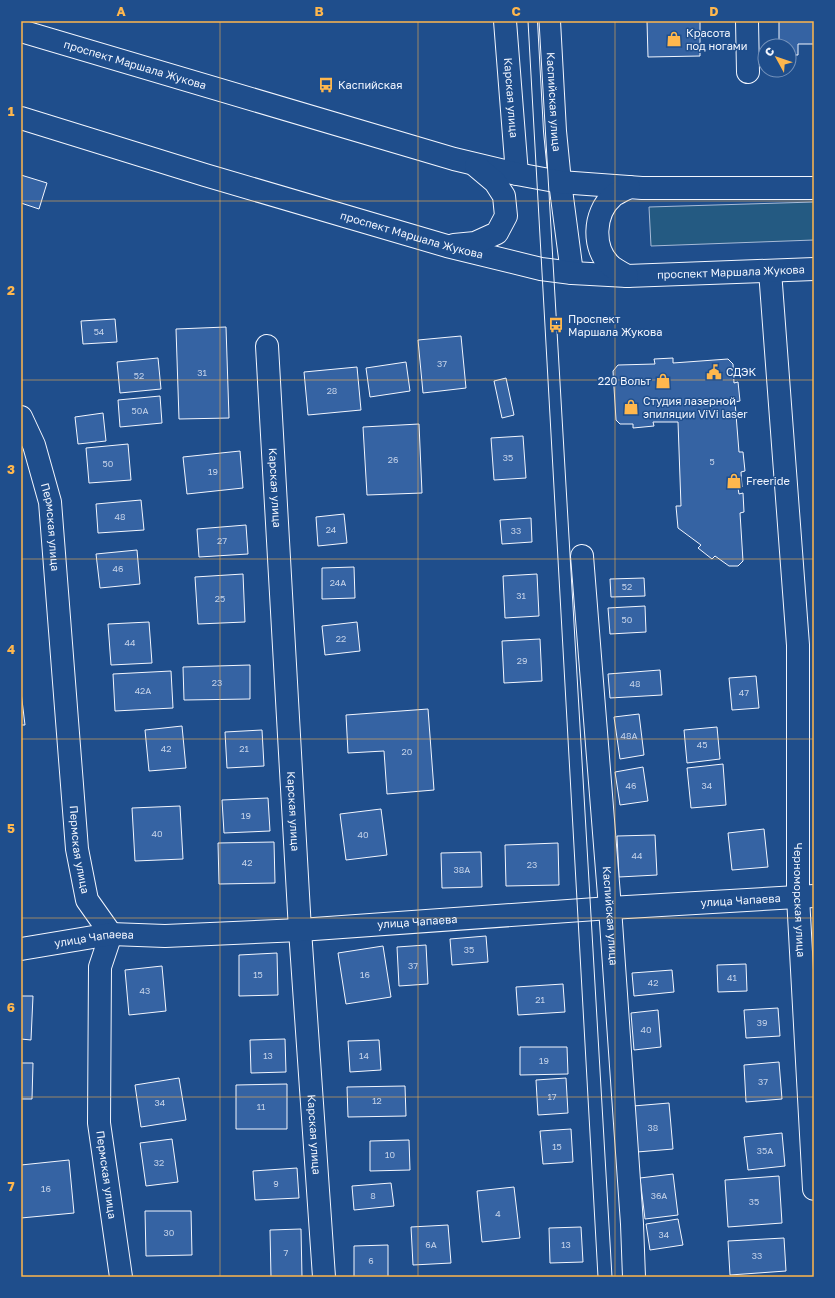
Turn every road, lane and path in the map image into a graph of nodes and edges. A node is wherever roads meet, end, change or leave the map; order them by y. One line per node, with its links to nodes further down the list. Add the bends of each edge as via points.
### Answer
1 (505, 21): 8 (main road, Карская улица)
2 (549, 21): 9 (main road, Каспийская улица)
3 (747, 21): 5 (main road)
4 (21, 31): 7 (main road, проспект Маршала Жукова)
5 (748, 72)
6 (21, 118): 12 (main road, проспект Маршала Жукова)
7 (476, 165): 8 (main road, проспект Маршала Жукова); 12 (main road, via 495,182 504,196 506,216 497,233 475,243)
8 (517, 174): 9 (main road, проспект Маршала Жукова)
9 (560, 182): 10 (main road, проспект Маршала Жукова); 15 (main road, Каспийская улица)
10 (629, 187): 11 (main road, проспект Маршала Жукова); 16 (main road, via 612,197 604,207 596,231 600,250 611,266)
11 (814, 188)
12 (447, 246): 15 (main road, проспект Маршала Жукова, via 541,269)
13 (814, 269): 14 (main road, проспект Маршала Жукова)
14 (770, 271): 16 (main road, проспект Маршала Жукова); 20 (main road, Черноморская улица, via 796,610)
15 (572, 273): 16 (main road, проспект Маршала Жукова)
16 (627, 276)
17 (268, 346): 22 (main road, Карская улица)
18 (21, 417): 23 (main road, Пермская улица, via 34,445 50,502 77,849 87,900)
19 (582, 556): 21 (main road, Каспийская улица)
20 (806, 897): 21 (main road, улица Чапаева); 25 (main road, Черноморская улица)
21 (610, 908): 22 (main road, улица Чапаева); 28 (main road, Каспийская улица)
22 (300, 930): 23 (main road, улица Чапаева, via 165,936); 27 (main road, Карская улица)
23 (111, 934): 24 (main road, улица Чапаева); 26 (main road, Пермская улица, via 100,967 99,1122)
24 (21, 949)
25 (814, 1188)
26 (121, 1277)
27 (324, 1277)
28 (634, 1277)

